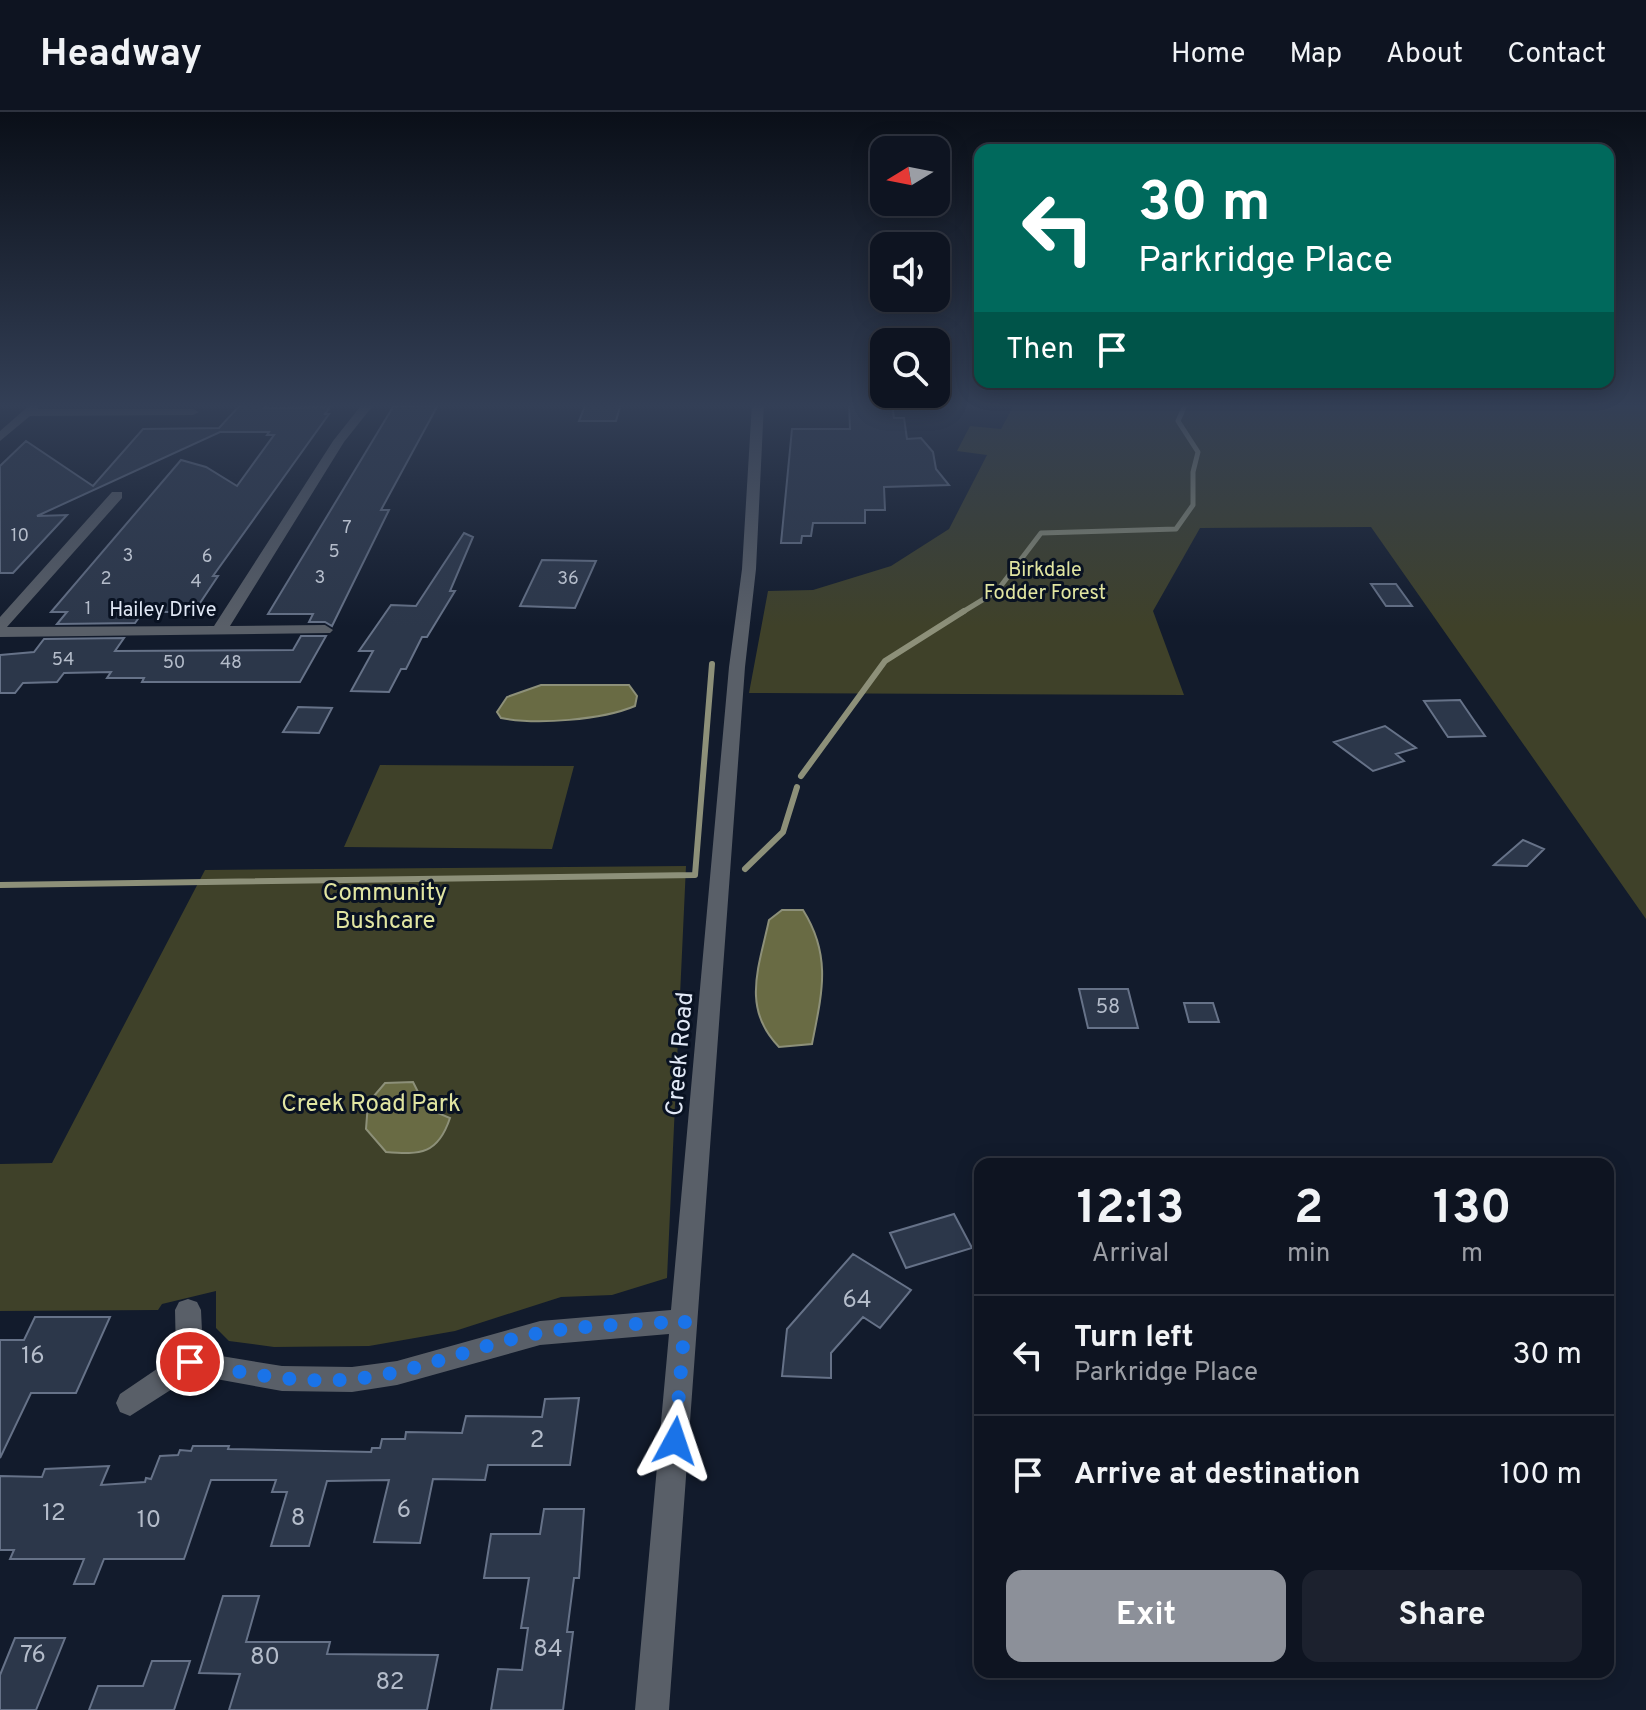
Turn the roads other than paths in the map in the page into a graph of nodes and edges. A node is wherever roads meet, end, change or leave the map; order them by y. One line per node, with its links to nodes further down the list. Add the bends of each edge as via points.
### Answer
1 (316, 478): 6 (street)
2 (754, 478): 8 (street, Creek Road)
3 (117, 495): 4 (street)
4 (0, 629): 6 (street, Hailey Drive)
5 (325, 630): 6 (street, Hailey Drive)
6 (219, 631)
7 (188, 1310): 9 (street)
8 (685, 1321): 9 (street, via 545,1332 377,1376 343,1379 299,1381); 11 (street, Creek Road)
9 (190, 1362): 10 (street)
10 (130, 1403)
11 (652, 1710)

